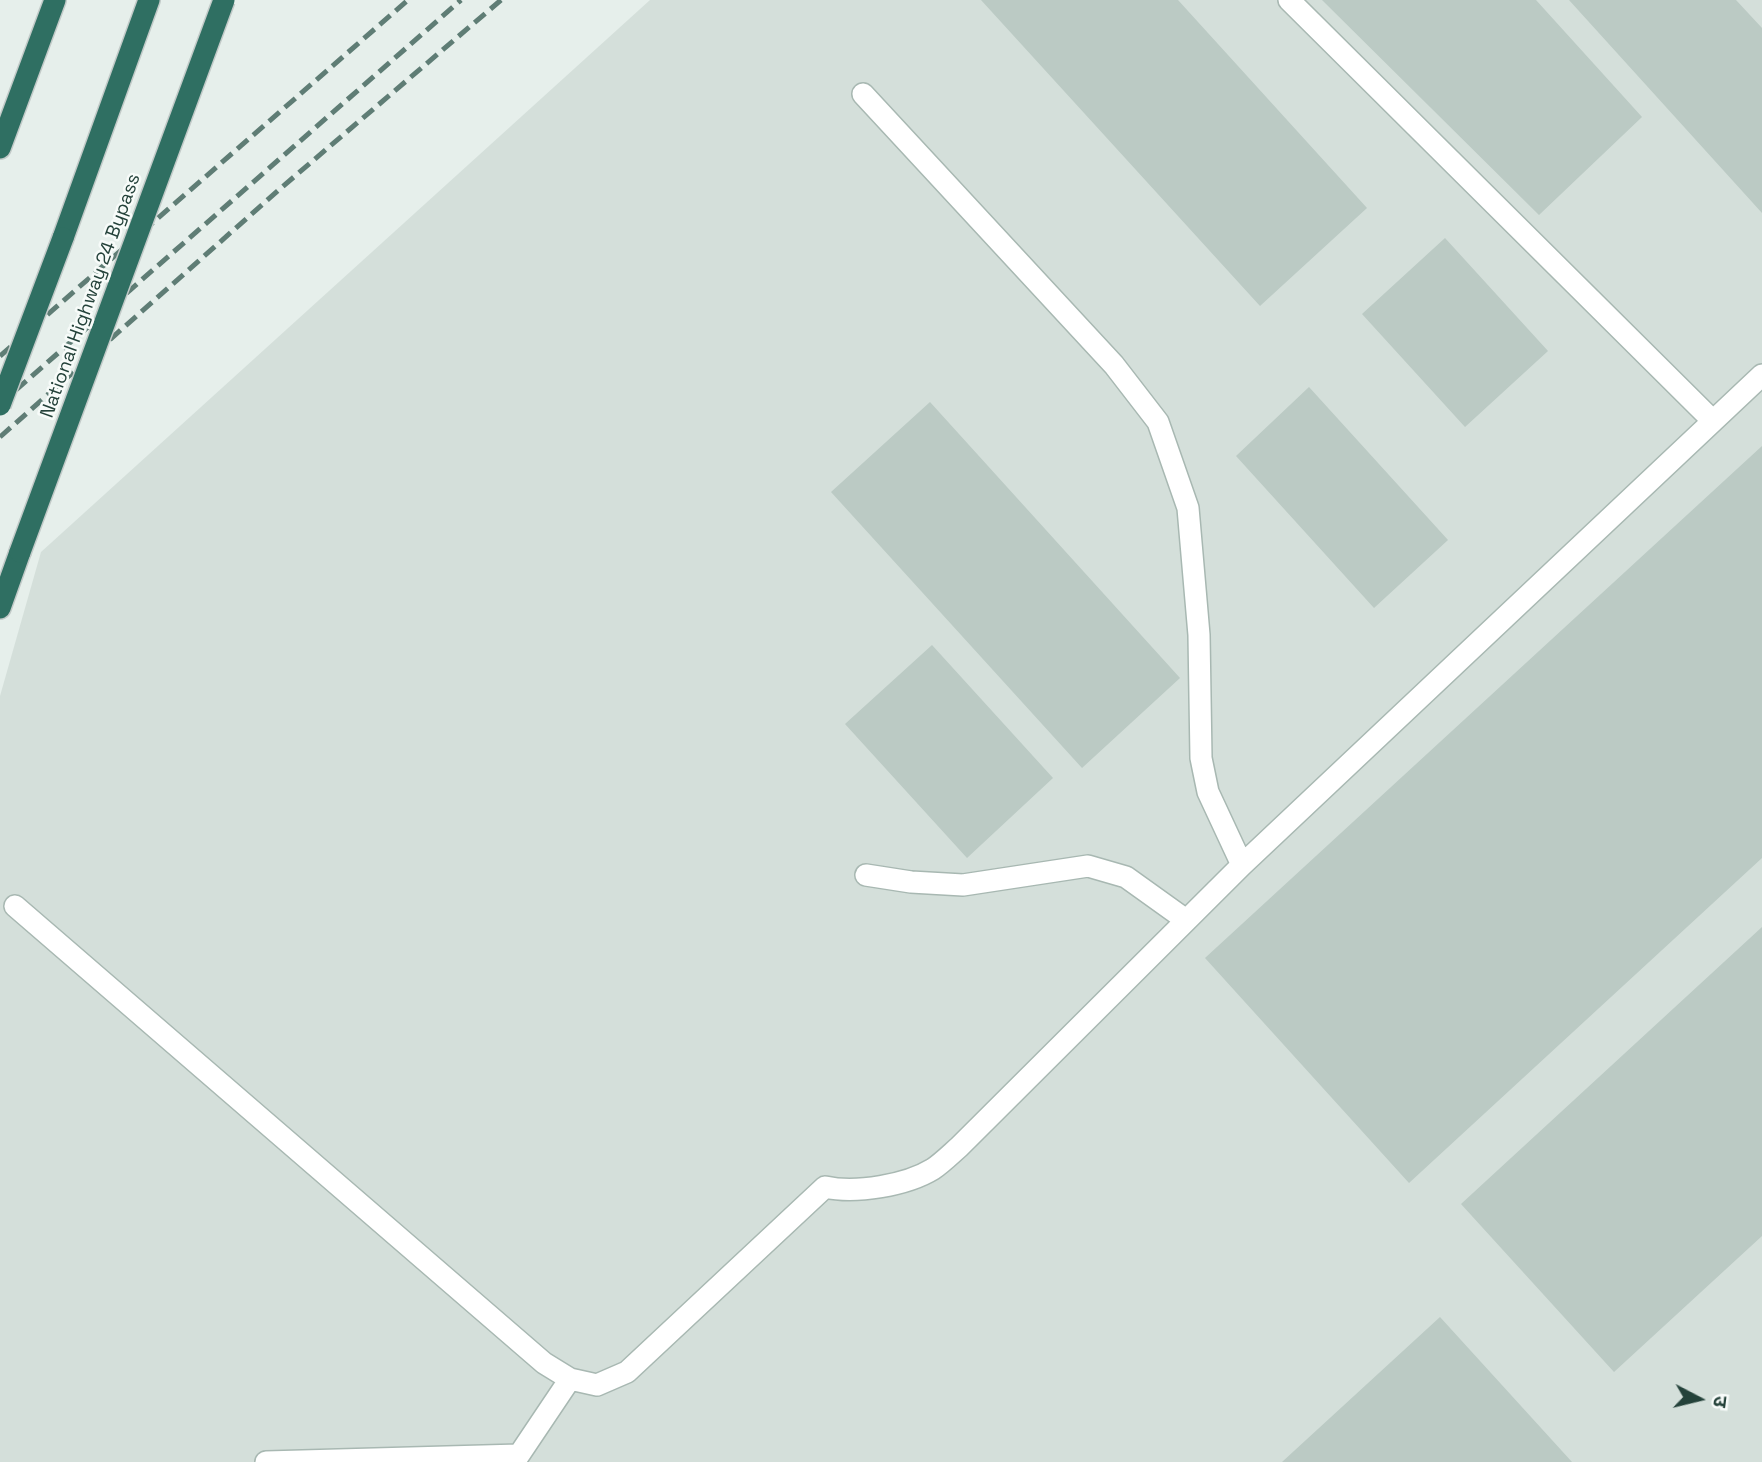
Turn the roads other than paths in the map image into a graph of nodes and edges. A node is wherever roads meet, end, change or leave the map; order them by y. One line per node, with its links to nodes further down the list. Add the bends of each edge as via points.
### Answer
1 (55, 0): 6 (highway)
2 (149, 0): 8 (highway, bridge)
3 (224, 0): 10 (highway, National Highway 24 Bypass, bridge)
4 (1289, 0): 9 (street)
5 (863, 94): 11 (street, via 1114,365 1158,422 1188,508 1199,635 1201,758 1208,792)
6 (0, 148)
7 (1762, 375): 9 (street)
8 (0, 405)
9 (1713, 421): 11 (street)
10 (0, 608)
11 (1242, 865): 14 (street)
12 (866, 875): 14 (street, via 963,886 1088,866 1126,877)
13 (15, 906): 15 (street, via 544,1363)
14 (1186, 920): 15 (street, via 935,1168 893,1184 825,1187 627,1372 597,1385)
15 (570, 1378): 16 (street)
16 (522, 1458): 17 (street)
17 (266, 1462)

